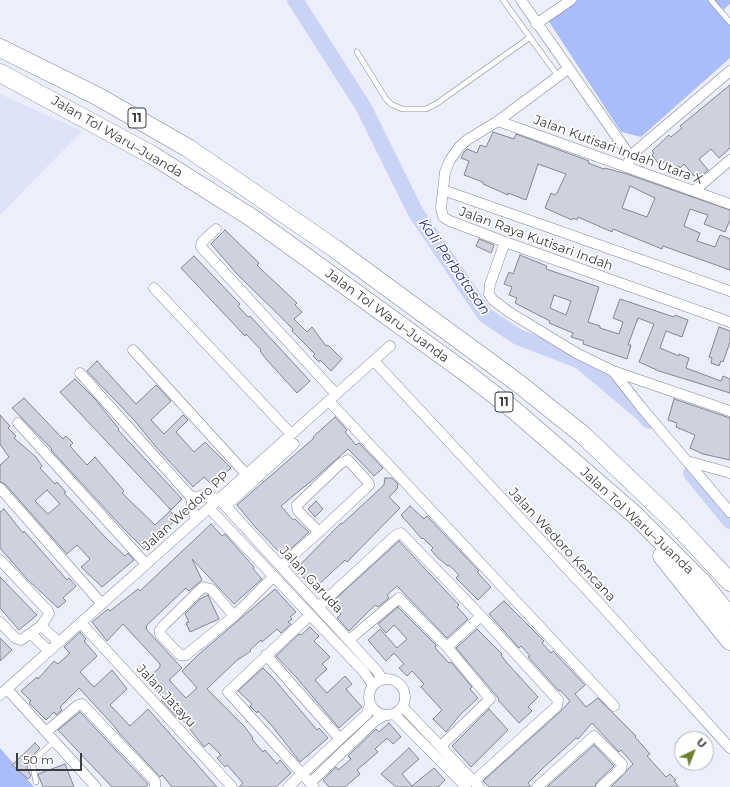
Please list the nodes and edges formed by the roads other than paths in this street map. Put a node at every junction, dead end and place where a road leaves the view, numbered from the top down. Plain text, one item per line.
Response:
1 (502, 0) edge
2 (521, 0) edge
3 (571, 0) edge
4 (711, 0) edge
5 (730, 22) edge
6 (536, 24) junction
7 (529, 38) junction
8 (0, 48) edge
9 (357, 52) dead end
10 (568, 69) junction
11 (730, 71) edge
12 (0, 73) edge
13 (558, 76) junction
14 (498, 121) junction
15 (630, 156) junction
16 (730, 160) edge
17 (628, 167) junction
18 (443, 190) junction
19 (694, 191) junction
20 (730, 204) edge
21 (216, 228) dead end
22 (505, 242) junction
23 (154, 288) dead end
24 (730, 290) edge
25 (730, 322) edge
26 (390, 346) dead end
27 (133, 350) dead end
28 (374, 361) junction
29 (613, 371) junction
30 (80, 372) dead end
31 (333, 397) junction
32 (730, 411) edge
33 (18, 423) dead end
34 (292, 439) junction
35 (687, 461) junction
36 (730, 473) edge
37 (246, 474) junction
38 (0, 488) edge
39 (191, 497) junction
40 (222, 503) junction
41 (209, 508) junction
42 (730, 512) edge
43 (635, 515) junction
44 (196, 519) junction
45 (239, 520) junction
46 (229, 529) junction
47 (318, 532) junction
48 (0, 560) edge
49 (146, 564) junction
50 (281, 566) junction
51 (274, 576) junction
52 (727, 578) edge
53 (296, 582) junction
54 (286, 590) junction
55 (102, 604) junction
56 (318, 607) junction
57 (234, 616) junction
58 (310, 616) junction
59 (480, 616) junction
60 (730, 617) edge
61 (0, 622) edge
62 (81, 623) junction
63 (334, 624) junction
64 (41, 626) junction
65 (326, 632) junction
66 (32, 634) junction
67 (349, 640) junction
68 (730, 641) edge
69 (59, 642) junction
70 (447, 647) junction
71 (49, 651) junction
72 (266, 655) junction
73 (382, 679) junction
74 (373, 685) junction
75 (4, 692) edge
76 (370, 704) junction
77 (614, 706) dead end
78 (403, 707) junction
79 (390, 715) junction
80 (354, 727) junction
81 (46, 732) junction
82 (361, 734) junction
83 (340, 739) junction
84 (55, 741) junction
85 (441, 746) junction
86 (730, 748) edge
87 (326, 753) junction
88 (333, 761) junction
89 (453, 766) junction
90 (303, 775) junction
91 (36, 782) dead end
92 (312, 785) edge
93 (466, 785) edge
94 (96, 787) edge
95 (155, 787) edge
96 (232, 787) edge
97 (288, 787) edge
98 (537, 787) edge
99 (601, 787) edge

1 - 7 lane
2 - 6 street
3 - 6 street
4 - 5 lane
6 - 10 street
7 - 9 lane
7 - 13 lane
8 - 52 highway, Jalan Tol Waru–Juanda / 11
10 - 13 street
10 - 15 street
11 - 15 street
12 - 43 highway, Jalan Tol Waru–Juanda / 11
13 - 14 street
14 - 17 street, Jalan Kutisari Indah Utara X
14 - 18 street
15 - 17 street
16 - 19 street
17 - 19 street, Jalan Kutisari Indah Utara X
18 - 22 street, Jalan Raya Kutisari Indah
18 - 24 street, Jalan Raya Kutisari Indah
19 - 20 street, Jalan Kutisari Indah Utara X
21 - 31 street
22 - 25 street, Jalan Raya Kutisari Indah
22 - 29 street
23 - 34 street
26 - 28 street, Jalan Wedoro PP
27 - 37 street
28 - 31 street, Jalan Wedoro PP
28 - 86 street, Jalan Wedoro Kencana
29 - 32 street
29 - 35 street
30 - 39 street
31 - 34 street, Jalan Wedoro PP
31 - 77 street
33 - 49 street
34 - 37 street, Jalan Wedoro PP
34 - 40 street
35 - 36 street
35 - 42 street
37 - 40 street, Jalan Wedoro PP
38 - 55 street
39 - 40 street
39 - 44 street
40 - 41 street, Jalan Wedoro PP
40 - 45 street, Jalan Garuda
41 - 44 street, Jalan Wedoro PP
41 - 46 street, Jalan Garuda
43 - 60 highway, Jalan Tol Waru–Juanda / 11
43 - 68 highway
44 - 49 street, Jalan Wedoro PP
45 - 46 street
45 - 50 street, Jalan Garuda
46 - 51 street, Jalan Garuda
47 - 47 street
47 - 50 street
48 - 64 street
49 - 55 street, Jalan Wedoro PP
50 - 53 street, Jalan Garuda
51 - 54 street, Jalan Garuda
51 - 57 street
53 - 54 street
53 - 56 street, Jalan Garuda
54 - 58 street, Jalan Garuda
55 - 62 street, Jalan Wedoro PP
56 - 59 street
56 - 63 street, Jalan Garuda
57 - 57 street
58 - 65 street, Jalan Garuda
58 - 72 street
59 - 70 street
59 - 93 street
61 - 66 street
62 - 69 street, Jalan Wedoro PP
62 - 96 street, Jalan Jatayu
63 - 65 street
63 - 67 street, Jalan Garuda
64 - 66 street
64 - 69 street
65 - 74 street, Jalan Garuda
66 - 71 street
67 - 70 street
67 - 73 street, Jalan Garuda
69 - 71 street, Jalan Wedoro PP
70 - 85 street
71 - 75 street, Jalan Wedoro PP
72 - 83 street
72 - 90 street
73 - 74 street
73 - 78 street
74 - 76 street
75 - 81 street
76 - 79 street
76 - 80 street
78 - 79 street
78 - 85 street
79 - 82 street
79 - 89 street
80 - 82 street
80 - 83 street
81 - 84 street
81 - 95 street
82 - 88 street
83 - 87 street
84 - 91 lane
84 - 94 street
85 - 89 street
87 - 88 street
87 - 90 street
88 - 92 street
89 - 93 street
90 - 92 street
90 - 97 street
98 - 99 street

